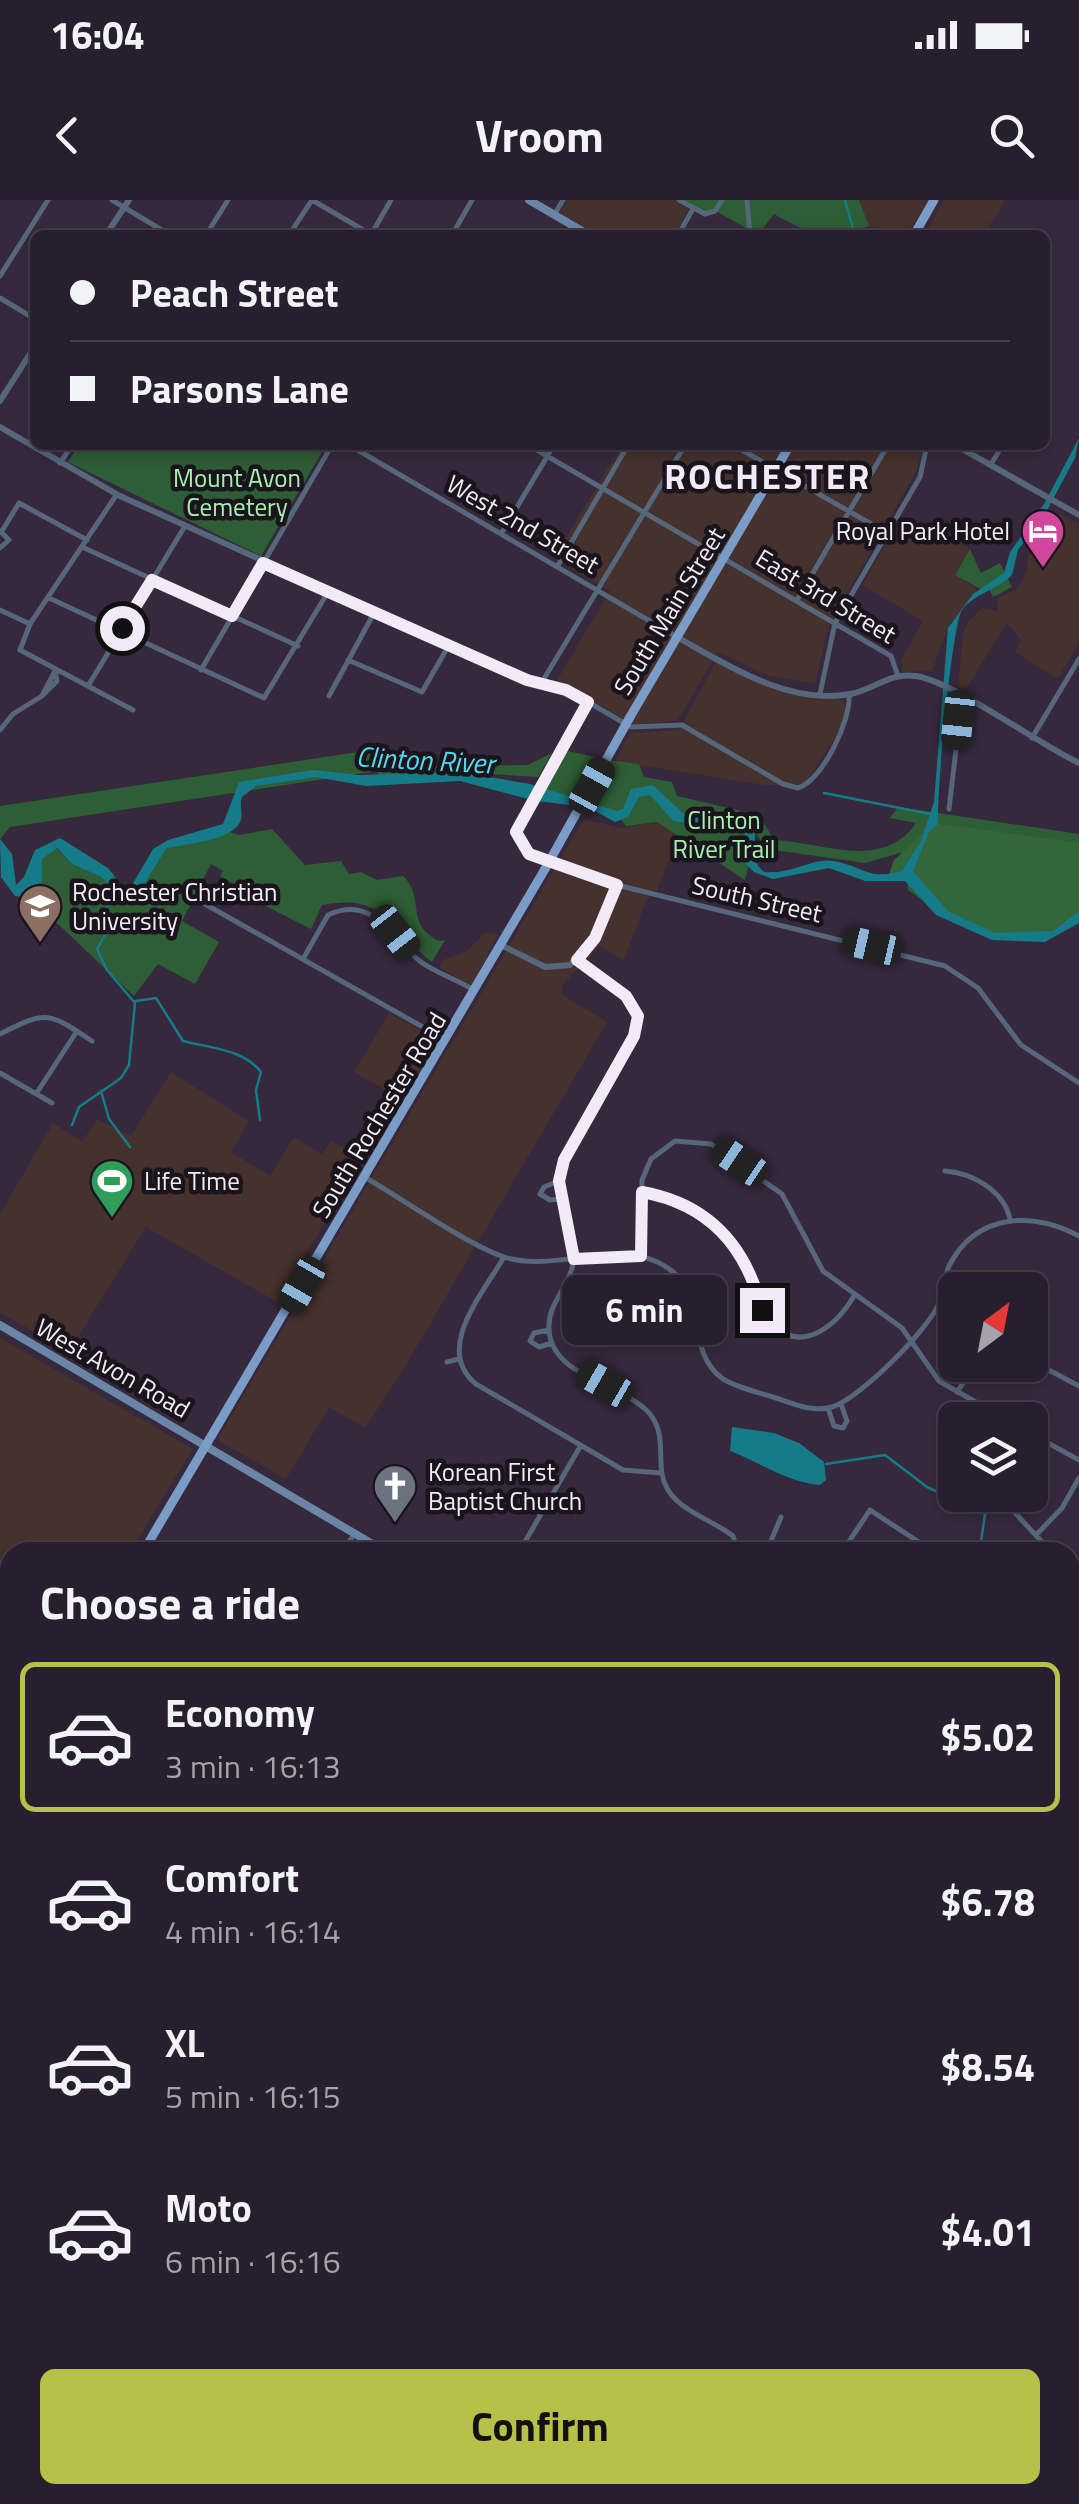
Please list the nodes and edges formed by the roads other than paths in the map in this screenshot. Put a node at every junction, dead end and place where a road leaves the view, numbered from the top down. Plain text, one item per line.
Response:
1 (48, 200) edge
2 (112, 200) edge
3 (228, 200) edge
4 (312, 200) edge
5 (391, 200) edge
6 (472, 200) edge
7 (528, 200) edge
8 (563, 200) edge
9 (678, 200) edge
10 (722, 200) edge
11 (747, 200) edge
12 (934, 200) edge
13 (126, 204) edge
14 (693, 209) junction
15 (554, 215) junction
16 (33, 230) edge
17 (109, 230) edge
18 (163, 230) edge
19 (209, 230) edge
20 (292, 230) edge
21 (363, 230) edge
22 (374, 230) edge
23 (455, 230) edge
24 (580, 230) edge
25 (681, 230) edge
26 (750, 230) edge
27 (917, 230) edge
28 (30, 236) edge
29 (0, 276) edge
30 (0, 298) edge
31 (30, 316) edge
32 (30, 354) edge
33 (0, 401) edge
34 (0, 427) edge
35 (30, 445) edge
36 (38, 450) edge
37 (69, 450) edge
38 (329, 450) edge
39 (358, 450) edge
40 (537, 450) edge
41 (551, 450) edge
42 (625, 450) edge
43 (683, 450) edge
44 (741, 450) edge
45 (787, 450) edge
46 (885, 450) edge
47 (926, 450) edge
48 (964, 450) edge
49 (999, 450) edge
50 (548, 456) junction
51 (60, 463) junction
52 (991, 464) junction
53 (775, 470) junction
54 (603, 488) junction
55 (117, 494) junction
56 (849, 512) junction
57 (646, 513) junction
58 (1079, 516) edge
59 (185, 526) junction
60 (1, 531) edge
61 (887, 533) junction
62 (501, 534) junction
63 (84, 543) junction
64 (0, 548) edge
65 (723, 558) junction
66 (263, 563) junction
67 (557, 566) junction
68 (152, 580) junction
69 (599, 591) junction
70 (328, 592) junction
71 (49, 598) junction
72 (797, 600) junction
73 (0, 610) edge
74 (374, 612) junction
75 (232, 616) junction
76 (835, 623) junction
77 (30, 624) junction
78 (120, 632) junction
79 (677, 637) junction
80 (448, 645) junction
81 (298, 646) junction
82 (1079, 659) edge
83 (348, 660) junction
84 (201, 670) junction
85 (55, 671) junction
86 (898, 676) junction
87 (542, 684) junction
88 (88, 686) junction
89 (820, 694) junction
90 (849, 695) junction
91 (329, 696) dead end
92 (962, 698) junction
93 (588, 702) junction
94 (133, 710) dead end
95 (0, 730) edge
96 (1032, 738) junction
97 (1079, 764) edge
98 (950, 809) dead end
99 (617, 885) junction
100 (196, 899) dead end
101 (526, 903) joint
102 (502, 946) junction
103 (304, 959) junction
104 (577, 960) junction
105 (476, 991) junction
106 (78, 1031) junction
107 (0, 1034) edge
108 (92, 1040) dead end
109 (446, 1040) junction
110 (0, 1073) edge
111 (1079, 1083) edge
112 (36, 1094) junction
113 (52, 1104) dead end
114 (946, 1171) dead end
115 (366, 1178) junction
116 (559, 1181) junction
117 (642, 1192) junction
118 (562, 1199) junction
119 (1010, 1220) junction
120 (1079, 1236) edge
121 (641, 1256) junction
122 (504, 1257) junction
123 (574, 1259) junction
124 (854, 1296) junction
125 (0, 1325) edge
126 (548, 1330) junction
127 (910, 1341) junction
128 (552, 1343) junction
129 (459, 1359) junction
130 (447, 1362) dead end
131 (1048, 1370) edge
132 (964, 1382) edge
133 (1079, 1386) edge
134 (957, 1392) junction
135 (975, 1402) edge
136 (841, 1404) junction
137 (828, 1408) junction
138 (1048, 1443) edge
139 (581, 1445) junction
140 (206, 1446) junction
141 (1079, 1460) edge
142 (661, 1473) junction
143 (1079, 1478) edge
144 (1015, 1512) edge
145 (781, 1517) dead end
146 (354, 1534) junction
147 (1036, 1536) junction
148 (149, 1542) edge
149 (349, 1542) edge
150 (368, 1542) edge
151 (525, 1542) edge
152 (736, 1542) edge
153 (769, 1542) edge
154 (849, 1542) edge
155 (919, 1542) edge
156 (1044, 1542) edge

1 - 16 street
2 - 13 street
3 - 19 street
4 - 20 street
4 - 21 street
5 - 22 street
6 - 23 street
7 - 15 main road
8 - 15 street
9 - 14 street
10 - 14 street
11 - 26 street
12 - 27 main road
13 - 17 street
13 - 18 street
14 - 25 street
15 - 24 main road
28 - 29 street
30 - 31 street
32 - 33 street
34 - 35 street
36 - 51 street
37 - 51 street
38 - 66 street
39 - 62 street, West 2nd Street
40 - 50 street, East 3rd Street
41 - 50 street
42 - 54 street
43 - 57 street
44 - 53 street
45 - 53 main road, South Main Street
46 - 56 street
47 - 61 street
48 - 52 street
49 - 52 street
50 - 54 street, East 3rd Street
50 - 62 street
51 - 55 street
52 - 58 street
53 - 56 street
53 - 65 main road, South Main Street
54 - 57 street, East 3rd Street
54 - 67 street
55 - 59 street
55 - 63 street
56 - 61 street
56 - 72 street
57 - 65 street, East 3rd Street
57 - 69 street
59 - 66 street
59 - 68 street
60 - 63 street
60 - 64 street
61 - 76 street
62 - 67 street, West 2nd Street
63 - 68 street
63 - 71 street
65 - 72 street, East 3rd Street
65 - 79 main road, South Main Street
66 - 70 street
66 - 75 street
67 - 69 street, West 2nd Street
68 - 75 street
68 - 78 street
69 - 79 street, West 2nd Street
69 - 87 street
70 - 74 street
70 - 81 street
71 - 77 street
71 - 78 street
72 - 76 street, East 3rd Street
73 - 77 street
74 - 80 street
74 - 83 street
75 - 81 street
75 - 84 street
76 - 86 street, East 3rd Street
76 - 89 street
77 - 85 street
78 - 84 street
78 - 88 street
79 - 89 street
79 - 101 main road, South Main Street, bridge
80 - 83 street
80 - 87 street
81 - 84 street
82 - 96 street
83 - 91 street
85 - 88 street
85 - 95 street
86 - 90 street
86 - 92 street
87 - 93 street
88 - 94 street
89 - 90 street
90 - 93 street
92 - 96 street
92 - 98 street
93 - 99 street
96 - 97 street
99 - 104 street
99 - 111 street, South Street
100 - 103 street
101 - 102 main road, South Rochester Road
102 - 104 street
102 - 105 main road, South Rochester Road
103 - 105 street
103 - 109 street
104 - 116 street
105 - 109 main road, South Rochester Road
106 - 107 street
106 - 108 street
106 - 112 street
109 - 115 main road, South Rochester Road
110 - 112 street
112 - 113 street
114 - 119 street
115 - 122 street
115 - 140 main road, South Rochester Road
116 - 118 street
116 - 118 street
117 - 121 street
117 - 124 street
117 - 124 street
118 - 123 street
119 - 120 street
119 - 127 street
121 - 123 street
121 - 137 street
122 - 123 street
122 - 129 street
123 - 126 street
124 - 127 street
125 - 140 main road, West Avon Road
126 - 128 street
126 - 128 street
127 - 134 street
127 - 136 street
128 - 142 street
129 - 130 street
129 - 139 street
131 - 133 street
132 - 134 street
134 - 135 street
136 - 137 street
136 - 137 street
138 - 141 street
139 - 142 street
139 - 151 street
140 - 146 main road, West Avon Road
140 - 148 main road, South Rochester Road
142 - 152 street
143 - 147 street
144 - 147 street
145 - 153 street
146 - 149 street
146 - 150 main road, West Avon Road
147 - 156 street
154 - 155 street

